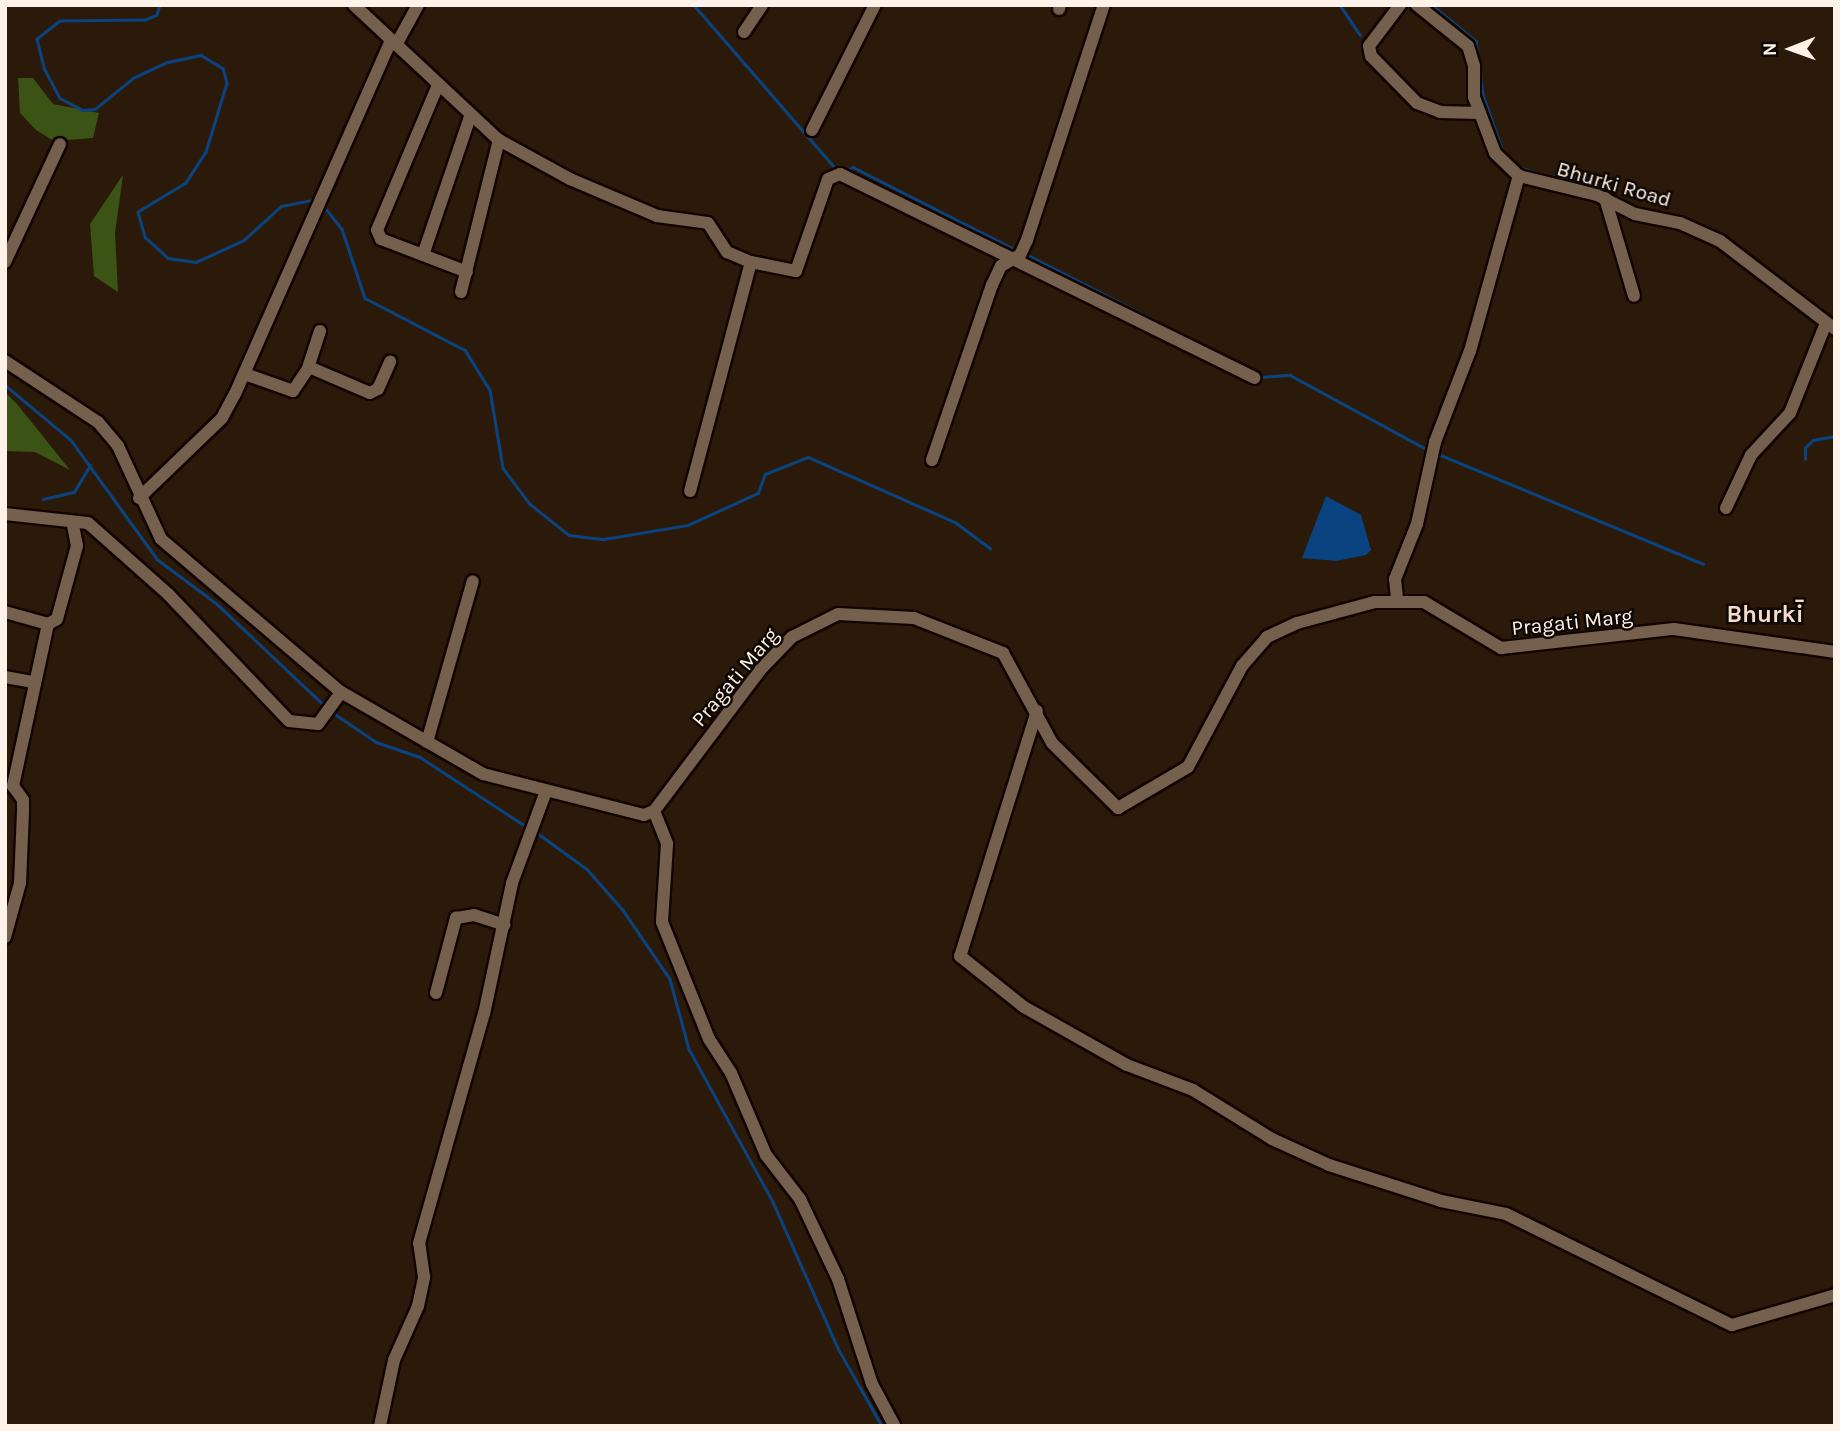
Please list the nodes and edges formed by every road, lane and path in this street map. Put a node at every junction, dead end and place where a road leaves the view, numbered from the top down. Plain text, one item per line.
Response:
1 (354, 5) edge
2 (418, 5) edge
3 (762, 5) edge
4 (875, 5) edge
5 (1104, 5) edge
6 (1400, 5) edge
7 (1417, 5) edge
8 (744, 32) dead end
9 (393, 43) junction
10 (438, 85) junction
11 (1480, 113) junction
12 (471, 117) junction
13 (812, 130) dead end
14 (499, 140) junction
15 (60, 144) dead end
16 (1519, 176) junction
17 (1605, 198) junction
18 (423, 255) junction
19 (1015, 256) junction
20 (5, 262) edge
21 (751, 262) junction
22 (467, 272) junction
23 (461, 292) dead end
24 (1634, 296) dead end
25 (1830, 326) edge
26 (320, 331) dead end
27 (5, 361) edge
28 (390, 362) dead end
29 (308, 368) junction
30 (244, 374) junction
31 (1255, 379) dead end
32 (932, 460) dead end
33 (690, 491) dead end
34 (139, 498) junction
35 (1726, 509) dead end
36 (5, 514) edge
37 (72, 521) junction
38 (472, 581) dead end
39 (1397, 598) junction
40 (5, 612) edge
41 (48, 624) junction
42 (1835, 652) edge
43 (5, 677) edge
44 (34, 682) junction
45 (341, 692) junction
46 (1037, 711) junction
47 (427, 742) junction
48 (547, 791) junction
49 (654, 811) junction
50 (503, 925) junction
51 (5, 937) edge
52 (436, 993) dead end
53 (1835, 1295) edge
54 (894, 1425) edge
55 (380, 1426) edge

1 - 9 street
2 - 9 street
3 - 8 street
4 - 13 street
5 - 19 street
6 - 11 street
7 - 11 street, Bhurki Road
9 - 10 street
9 - 30 street
10 - 12 street
10 - 18 street
11 - 16 street, Bhurki Road
12 - 14 street
12 - 18 street
14 - 21 street
14 - 22 street
15 - 20 street
16 - 17 street, Bhurki Road
16 - 39 street
17 - 24 street
17 - 25 street, Bhurki Road
18 - 22 street
19 - 21 street
19 - 31 street
19 - 32 street
21 - 33 street
22 - 23 street
25 - 35 street
26 - 29 street
27 - 34 street
28 - 29 street
29 - 30 street
30 - 34 street
34 - 45 street
36 - 37 street
37 - 41 street
37 - 45 street
38 - 47 street
39 - 42 street, Pragati Marg
39 - 46 street, Pragati Marg
40 - 41 street
41 - 44 street
43 - 44 street
44 - 51 street
45 - 47 street
46 - 49 street, Pragati Marg
46 - 53 street
47 - 48 street
48 - 49 street
48 - 50 street
49 - 54 street
50 - 52 street
50 - 55 street

